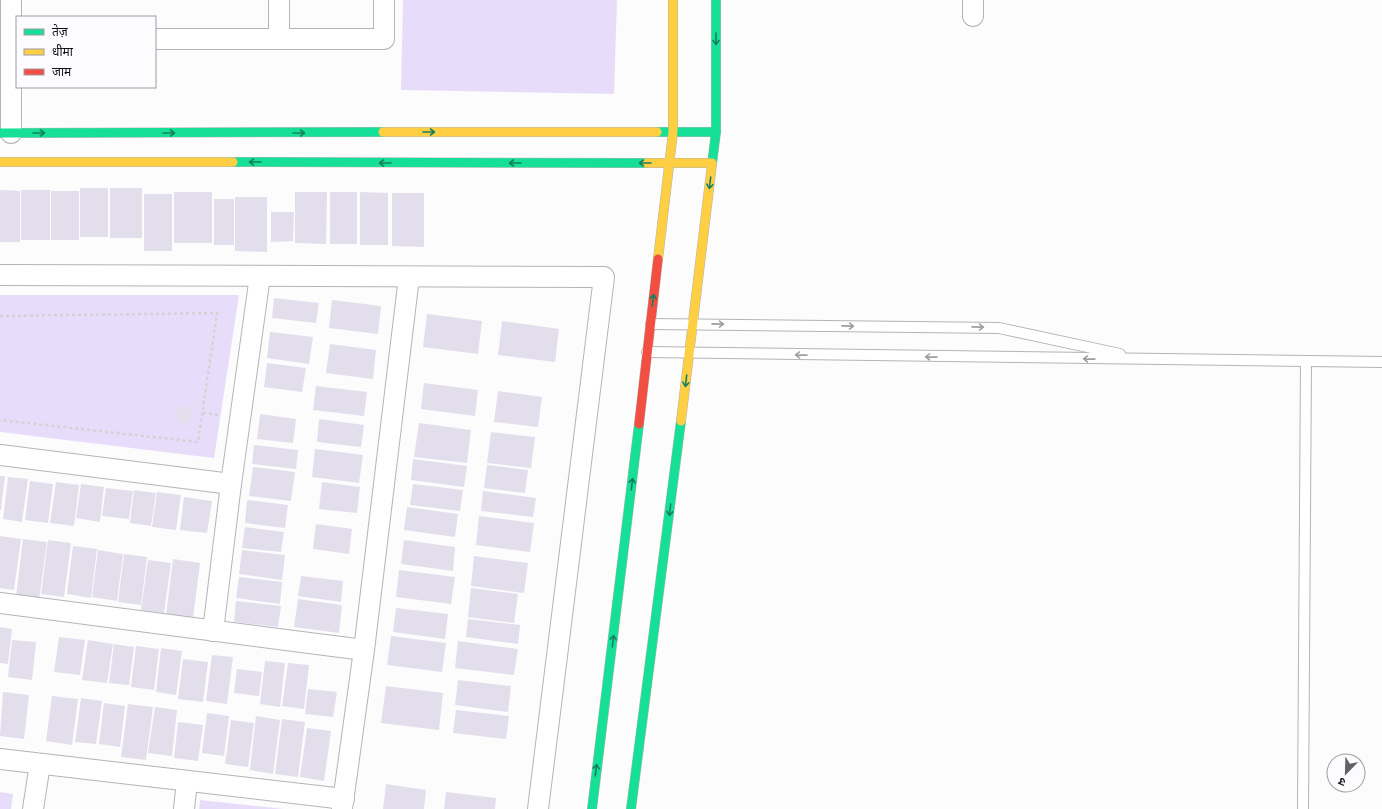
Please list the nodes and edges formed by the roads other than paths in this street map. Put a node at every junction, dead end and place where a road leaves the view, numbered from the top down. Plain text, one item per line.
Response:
1 (11, 0) edge
2 (279, 0) edge
3 (384, 0) edge
4 (673, 0) edge
5 (716, 0) edge
6 (14, 39) edge
7 (156, 39) edge
8 (280, 39) junction
9 (673, 132) junction
10 (716, 132) junction
11 (6, 133) edge
12 (0, 162) edge
13 (670, 163) junction
14 (712, 163) junction
15 (0, 275) edge
16 (260, 276) junction
17 (409, 277) junction
18 (651, 324) junction
19 (692, 324) junction
20 (647, 352) junction
21 (689, 354) junction
22 (1142, 359) junction
23 (1306, 361) junction
24 (1382, 362) edge
25 (0, 455) edge
26 (231, 484) junction
27 (0, 603) edge
28 (213, 631) junction
29 (364, 650) junction
30 (0, 759) edge
31 (40, 764) junction
32 (187, 781) junction
33 (343, 804) edge
34 (33, 809) edge
35 (184, 809) edge
36 (538, 809) edge
37 (592, 809) edge
38 (631, 809) edge
39 (1303, 809) edge

1 - 6 street
2 - 8 street
3 - 8 street
4 - 9 street
5 -> 10 street
6 - 11 street
7 - 8 street
9 - 10 street
11 -> 9 street
9 - 13 street
10 - 14 street
13 -> 12 street
13 - 14 street
18 -> 13 street
14 -> 19 street
15 - 16 street
16 - 17 street
16 - 26 street
17 - 29 street
17 - 36 street
18 - 19 lane
18 - 20 street
19 - 21 street
19 -> 22 lane
20 - 21 lane
37 -> 20 street
22 -> 21 lane
21 -> 38 street
22 - 23 lane
23 - 24 lane
23 - 39 lane
25 - 26 street
26 - 28 street
27 - 28 street
28 - 29 street
29 - 33 street
30 - 31 street
31 - 32 street
31 - 34 street
32 - 33 street
32 - 35 street

